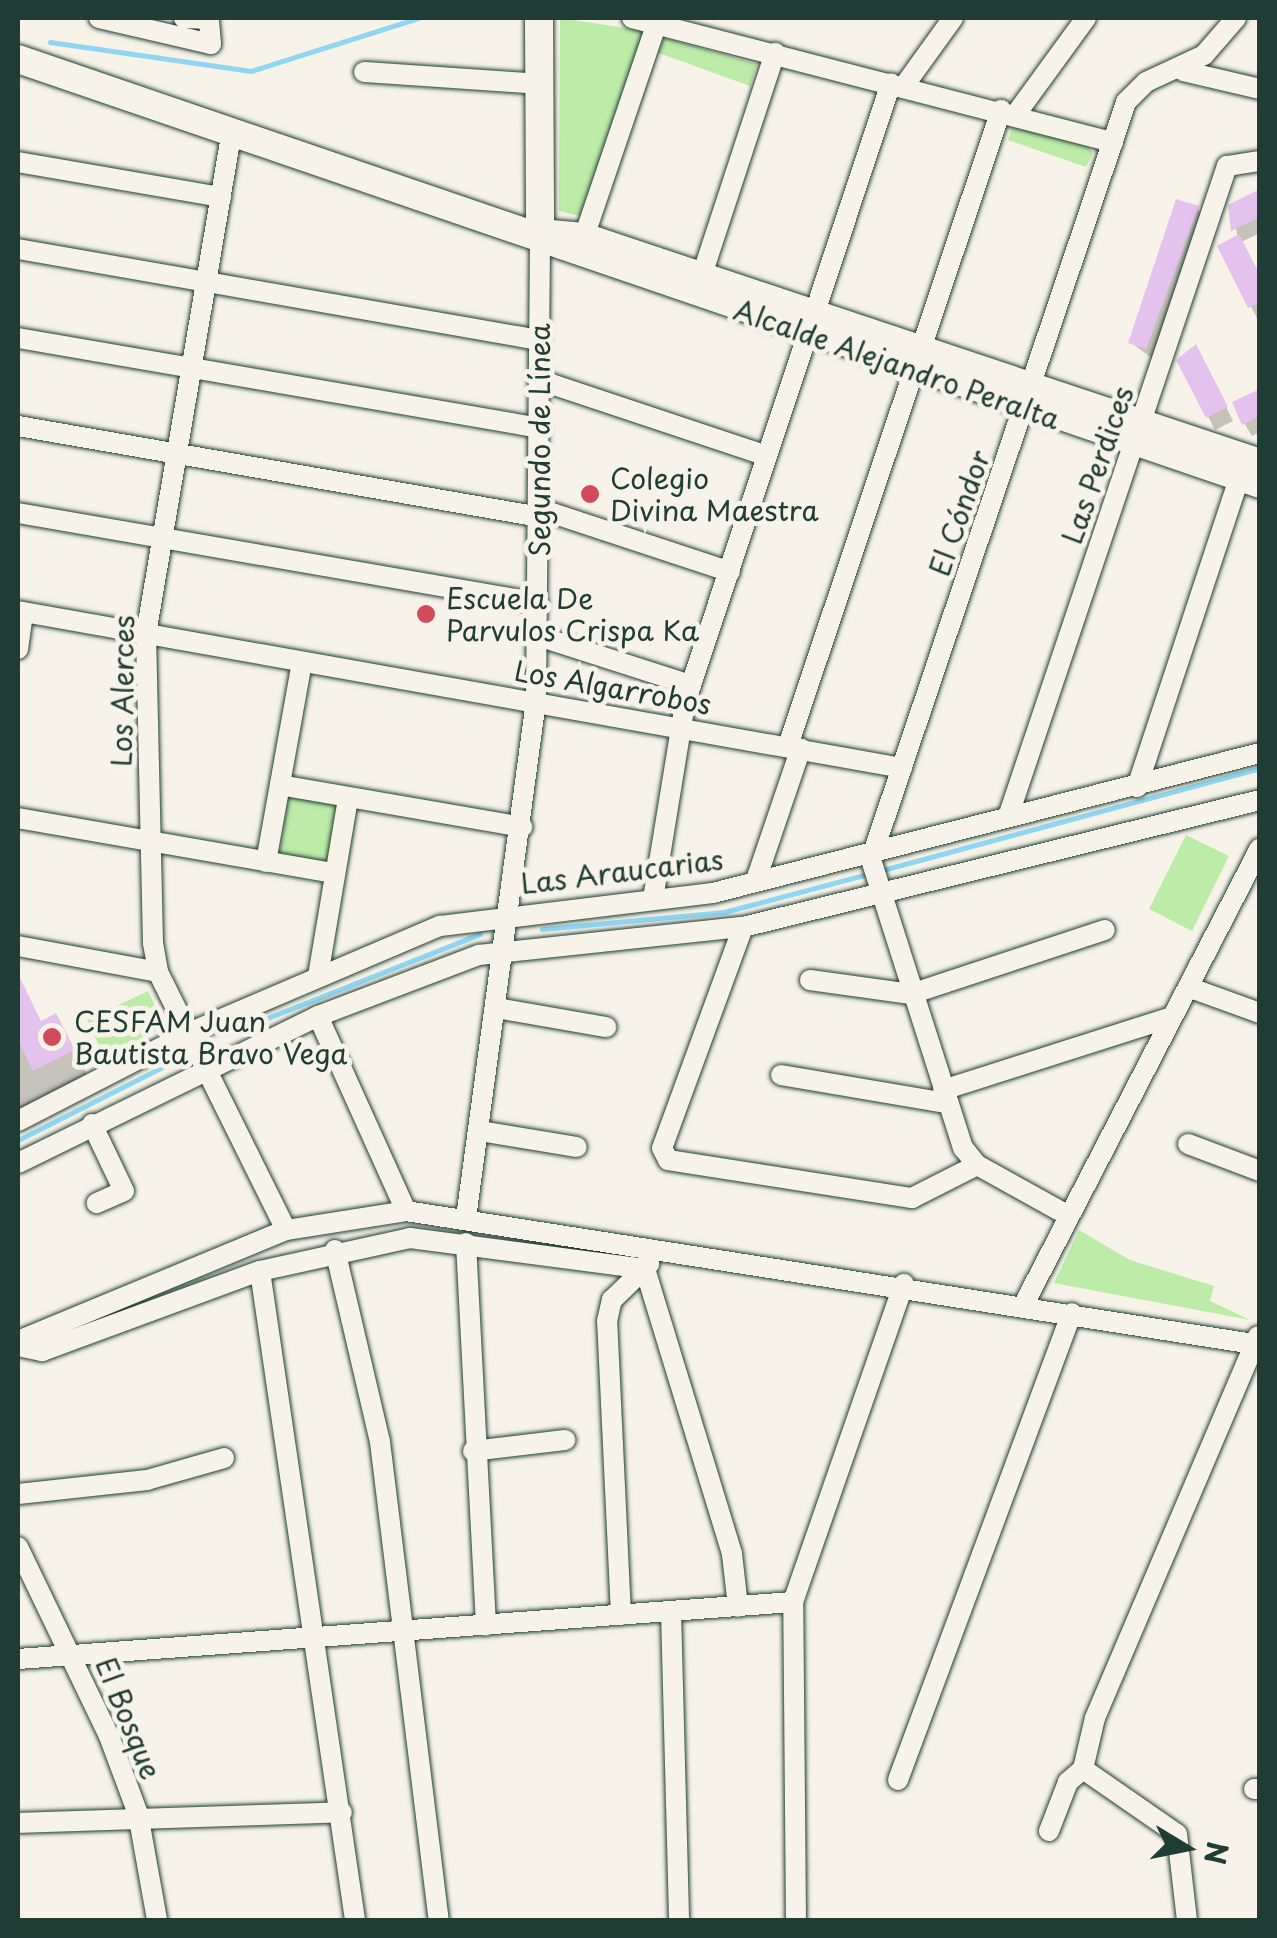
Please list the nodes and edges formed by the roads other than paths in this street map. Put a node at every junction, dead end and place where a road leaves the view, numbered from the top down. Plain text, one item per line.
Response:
1 (98, 18) edge
2 (184, 18) edge
3 (539, 18) edge
4 (632, 18) edge
5 (952, 18) edge
6 (1086, 18) edge
7 (1236, 18) edge
8 (657, 23) junction
9 (152, 26) edge
10 (775, 53) junction
11 (18, 59) edge
12 (1182, 71) junction
13 (364, 72) dead end
14 (539, 84) junction
15 (898, 84) junction
16 (1260, 89) edge
17 (1009, 112) junction
18 (232, 130) junction
19 (1112, 142) junction
20 (18, 162) edge
21 (1260, 162) edge
22 (221, 197) junction
23 (540, 233) junction
24 (584, 237) junction
25 (18, 249) edge
26 (702, 275) junction
27 (207, 282) junction
28 (812, 324) junction
29 (18, 338) edge
30 (539, 340) junction
31 (914, 358) junction
32 (192, 367) junction
33 (539, 380) junction
34 (1028, 396) junction
35 (18, 426) edge
36 (540, 428) junction
37 (1136, 432) junction
38 (176, 454) junction
39 (768, 456) junction
40 (1253, 475) edge
41 (18, 513) edge
42 (540, 513) junction
43 (163, 538) junction
44 (730, 572) junction
45 (538, 604) junction
46 (20, 611) edge
47 (146, 634) junction
48 (538, 636) junction
49 (18, 648) edge
50 (302, 662) junction
51 (690, 685) junction
52 (536, 701) junction
53 (679, 727) junction
54 (794, 747) junction
55 (1260, 753) edge
56 (902, 768) junction
57 (280, 785) junction
58 (1137, 786) junction
59 (348, 798) junction
60 (1260, 800) edge
61 (1009, 814) junction
62 (18, 818) edge
63 (522, 827) junction
64 (150, 842) junction
65 (1260, 848) edge
66 (874, 854) junction
67 (266, 862) junction
68 (333, 873) junction
69 (756, 880) junction
70 (879, 889) junction
71 (654, 899) junction
72 (511, 912) junction
73 (743, 927) junction
74 (1105, 930) dead end
75 (18, 946) edge
76 (506, 948) junction
77 (158, 972) junction
78 (318, 976) junction
79 (810, 980) dead end
80 (1188, 987) junction
81 (911, 994) junction
82 (498, 1008) junction
83 (1260, 1013) edge
84 (318, 1016) junction
85 (1172, 1017) junction
86 (606, 1026) dead end
87 (191, 1032) junction
88 (207, 1066) junction
89 (781, 1075) dead end
90 (944, 1097) junction
91 (18, 1121) edge
92 (92, 1124) junction
93 (480, 1132) junction
94 (1188, 1144) dead end
95 (577, 1147) dead end
96 (18, 1163) edge
97 (977, 1165) junction
98 (1260, 1171) edge
99 (97, 1202) dead end
100 (406, 1211) junction
101 (1069, 1216) junction
102 (466, 1218) junction
103 (286, 1230) junction
104 (466, 1243) junction
105 (665, 1246) junction
106 (335, 1250) junction
107 (644, 1269) junction
108 (260, 1271) junction
109 (904, 1284) junction
110 (1024, 1304) junction
111 (1072, 1313) junction
112 (1257, 1341) edge
113 (18, 1344) edge
114 (565, 1440) dead end
115 (474, 1450) junction
116 (224, 1458) dead end
117 (18, 1494) edge
118 (18, 1547) edge
119 (794, 1602) junction
120 (738, 1607) junction
121 (671, 1611) junction
122 (621, 1614) junction
123 (486, 1625) junction
124 (406, 1629) junction
125 (320, 1637) junction
126 (74, 1655) junction
127 (18, 1659) edge
128 (1083, 1770) junction
129 (898, 1780) dead end
130 (342, 1812) junction
131 (138, 1814) junction
132 (18, 1823) edge
133 (1049, 1831) dead end
134 (157, 1920) edge
135 (355, 1920) edge
136 (439, 1920) edge
137 (680, 1920) edge
138 (796, 1920) edge
139 (1187, 1920) edge

1 - 9 street
2 - 9 street
3 - 14 main road, Segundo de Línea
4 - 8 street
5 - 15 street
6 - 17 street
7 - 12 street, El Cóndor
8 - 10 street
8 - 24 street
10 - 15 street
10 - 26 street
11 - 18 main road, Alcalde Alejandro Peralta
12 - 16 street
12 - 19 street, El Cóndor
13 - 14 street
14 - 23 main road, Segundo de Línea
15 - 17 street
15 - 28 street
17 - 19 street
17 - 31 street
18 - 22 street, Los Alerces
18 - 23 main road, Alcalde Alejandro Peralta
19 - 34 street, El Cóndor
20 - 22 street
21 - 37 street, Las Perdices
22 - 27 street, Los Alerces
23 - 24 main road, Alcalde Alejandro Peralta
23 - 28 main road, Alcalde Alejandro Peralta
23 - 30 street, Segundo de Línea
24 - 26 main road, Alcalde Alejandro Peralta
25 - 27 street
26 - 28 main road, Alcalde Alejandro Peralta
27 - 30 street
27 - 32 street, Los Alerces
28 - 31 main road, Alcalde Alejandro Peralta
28 - 39 street
29 - 32 street
30 - 33 street, Segundo de Línea
31 - 34 main road, Alcalde Alejandro Peralta
31 - 54 street
32 - 36 street
32 - 38 street, Los Alerces
33 - 36 street, Segundo de Línea
33 - 39 street
34 - 37 main road, Alcalde Alejandro Peralta
34 - 56 street, El Cóndor
35 - 38 street
36 - 42 street, Segundo de Línea
37 - 40 main road, Alcalde Alejandro Peralta
37 - 61 street, Las Perdices
38 - 42 street
38 - 43 street, Los Alerces
39 - 44 street
40 - 58 street
41 - 43 street
42 - 44 street
42 - 45 street, Segundo de Línea
43 - 45 street
43 - 47 street, Los Alerces
44 - 51 street
45 - 48 street, Segundo de Línea
46 - 47 street, Los Algarrobos
46 - 49 street
47 - 50 street, Los Algarrobos
47 - 64 street, Los Alerces
48 - 51 street
48 - 52 street, Segundo de Línea
50 - 52 street, Los Algarrobos
50 - 57 street
51 - 53 street
52 - 53 street, Los Algarrobos
52 - 63 street, Segundo de Línea
53 - 54 street, Los Algarrobos
53 - 71 street
54 - 56 street, Los Algarrobos
54 - 69 street
55 - 58 street, Las Araucarias
56 - 66 street, El Cóndor
57 - 59 street
57 - 67 street
58 - 61 street, Las Araucarias
59 - 63 street
59 - 68 street
60 - 70 street
61 - 66 street, Las Araucarias
62 - 64 street
63 - 72 street, Segundo de Línea
64 - 67 street
64 - 77 street, Los Alerces
65 - 80 street
66 - 69 street, Las Araucarias
66 - 70 street
67 - 68 street
68 - 78 street
69 - 71 street, Las Araucarias
70 - 73 street
70 - 81 street
71 - 72 street, Las Araucarias
72 - 76 street, Segundo de Línea
72 - 78 street, Las Araucarias
73 - 76 street
73 - 97 street
74 - 81 street
75 - 77 street
76 - 82 street, Segundo de Línea
76 - 84 street
77 - 87 street, Los Alerces
78 - 87 street, Las Araucarias
79 - 81 street
80 - 83 street
80 - 85 street
81 - 90 street
82 - 86 street
82 - 93 street, Segundo de Línea
84 - 88 street
84 - 100 street
85 - 90 street
85 - 101 street
87 - 88 street, Los Alerces
87 - 91 street, Las Araucarias
88 - 92 street
88 - 103 street, Los Alerces
89 - 90 street
90 - 97 street
92 - 96 street
92 - 99 street
93 - 95 street
93 - 102 street, Segundo de Línea
94 - 98 street
97 - 101 street
100 - 102 street
100 - 103 street
101 - 110 street
102 - 105 street
103 - 113 street
104 - 106 street
104 - 107 street
104 - 115 street
105 - 107 street
105 - 109 street
106 - 108 street
106 - 124 street
107 - 120 street
107 - 122 street
108 - 113 street
108 - 125 street
109 - 110 street
109 - 119 street
110 - 111 street
111 - 112 street
111 - 129 street
112 - 128 street
114 - 115 street
115 - 123 street
116 - 117 street
118 - 126 street, El Bosque
119 - 120 street
119 - 138 street
120 - 121 street
121 - 122 street
121 - 137 street
122 - 123 street
123 - 124 street
124 - 125 street
124 - 136 street
125 - 126 street
125 - 130 street
126 - 127 street
126 - 131 street, El Bosque
128 - 133 street
128 - 139 street
130 - 131 street
130 - 135 street
131 - 132 street
131 - 134 street, El Bosque

